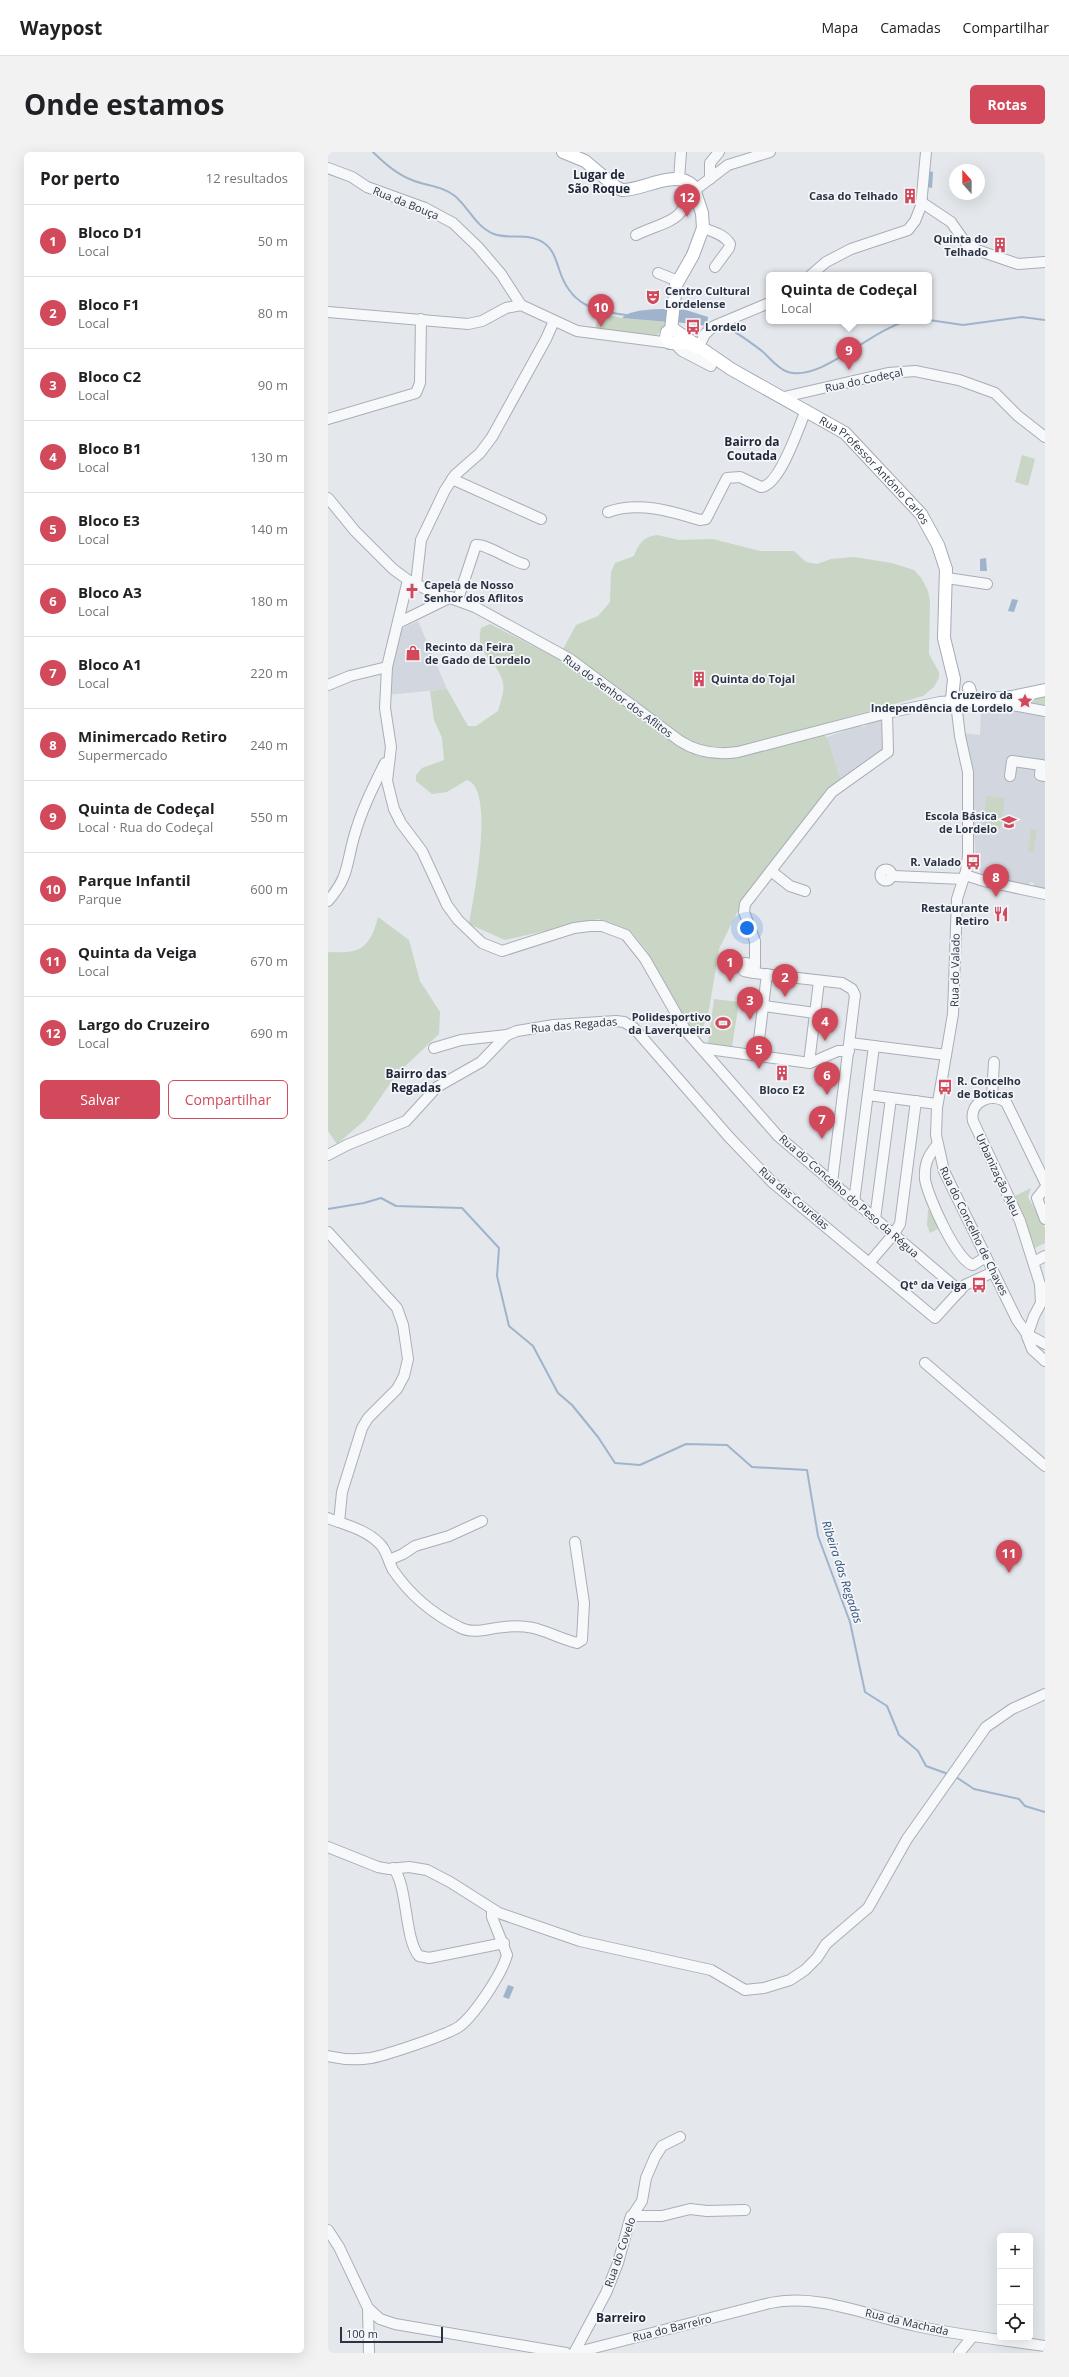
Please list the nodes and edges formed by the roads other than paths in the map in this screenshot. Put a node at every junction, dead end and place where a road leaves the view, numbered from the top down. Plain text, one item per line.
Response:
1 (681, 152) edge
2 (719, 152) edge
3 (770, 152) edge
4 (926, 152) edge
5 (570, 153) edge
6 (328, 168) edge
7 (710, 179) junction
8 (679, 180) junction
9 (694, 188) junction
10 (921, 202) junction
11 (703, 228) junction
12 (636, 235) dead end
13 (1045, 262) edge
14 (715, 266) dead end
15 (814, 272) edge
16 (658, 273) dead end
17 (678, 281) junction
18 (766, 304) edge
19 (521, 305) junction
20 (328, 312) edge
21 (421, 319) junction
22 (554, 321) junction
23 (674, 334) junction
24 (698, 348) junction
25 (711, 366) dead end
26 (784, 397) junction
27 (806, 410) junction
28 (328, 419) edge
29 (1045, 437) edge
30 (452, 479) junction
31 (328, 499) edge
32 (608, 512) dead end
33 (540, 519) dead end
34 (524, 564) dead end
35 (947, 578) junction
36 (412, 582) junction
37 (987, 584) dead end
38 (454, 598) junction
39 (400, 622) junction
40 (948, 659) junction
41 (387, 667) junction
42 (328, 685) edge
43 (968, 687) junction
44 (1045, 690) edge
45 (958, 697) junction
46 (998, 698) junction
47 (1045, 711) edge
48 (887, 713) junction
49 (390, 754) junction
50 (1043, 766) edge
51 (1010, 776) dead end
52 (1045, 776) edge
53 (771, 870) junction
54 (894, 876) dead end
55 (964, 877) junction
56 (805, 891) dead end
57 (1045, 894) edge
58 (328, 901) edge
59 (767, 974) junction
60 (819, 980) junction
61 (764, 1006) junction
62 (815, 1013) junction
63 (507, 1035) junction
64 (642, 1035) joint
65 (874, 1046) junction
66 (850, 1047) junction
67 (434, 1048) dead end
68 (701, 1048) junction
69 (756, 1056) junction
70 (946, 1056) junction
71 (994, 1062) dead end
72 (809, 1063) junction
73 (868, 1095) junction
74 (891, 1098) junction
75 (992, 1098) junction
76 (916, 1101) junction
77 (937, 1104) junction
78 (937, 1145) junction
79 (328, 1155) edge
80 (1045, 1182) edge
81 (832, 1183) junction
82 (1045, 1188) edge
83 (854, 1202) junction
84 (875, 1219) junction
85 (1045, 1219) edge
86 (328, 1232) edge
87 (894, 1235) junction
88 (1045, 1256) edge
89 (986, 1257) junction
90 (1034, 1262) junction
91 (869, 1263) junction
92 (993, 1272) junction
93 (960, 1291) junction
94 (1034, 1316) junction
95 (1017, 1320) junction
96 (1027, 1334) junction
97 (1042, 1342) edge
98 (1036, 1354) junction
99 (1045, 1361) edge
100 (925, 1363) dead end
101 (1045, 1466) edge
102 (328, 1518) edge
103 (482, 1521) dead end
104 (339, 1522) junction
105 (575, 1542) dead end
106 (389, 1560) junction
107 (1045, 1694) edge
108 (328, 1847) edge
109 (393, 1868) junction
110 (492, 1910) junction
111 (504, 1944) junction
112 (328, 2056) edge
113 (680, 2137) dead end
114 (745, 2210) dead end
115 (631, 2216) junction
116 (328, 2224) edge
117 (330, 2232) edge
118 (770, 2304) joint
119 (368, 2308) junction
120 (973, 2336) junction
121 (1045, 2346) edge
122 (369, 2353) edge
123 (566, 2353) edge
124 (574, 2353) edge
125 (959, 2353) edge

1 - 8 street
2 - 7 street
3 - 7 street
4 - 10 street
5 - 8 main road
6 - 19 street, Rua da Bouça
7 - 9 street
8 - 9 main road
9 - 11 main road
9 - 12 street
10 - 13 street
10 - 15 street
11 - 14 street
11 - 17 main road
16 - 17 street
17 - 23 main road
18 - 24 street
19 - 21 street
19 - 22 street
20 - 21 street
21 - 28 street
22 - 23 street
22 - 30 street
23 - 24 main road, Rua Professor António Carlos
23 - 25 street
24 - 26 main road, Rua Professor António Carlos
26 - 27 main road, Rua Professor António Carlos
26 - 29 street, Rua do Codeçal
27 - 32 street
27 - 35 main road, Rua Professor António Carlos
30 - 33 street
30 - 36 street, Rua do Concelho do Peso da Régua
31 - 36 street, Rua do Senhor dos Aflitos
34 - 38 street
35 - 37 street
35 - 40 main road, Rua Professor António Carlos
36 - 38 street, Rua do Senhor dos Aflitos
36 - 39 street, Rua do Concelho do Peso da Régua
38 - 39 street
38 - 48 street, Rua do Senhor dos Aflitos
39 - 41 street, Rua do Concelho do Peso da Régua
40 - 43 main road
40 - 45 main road, Rua Professor António Carlos
41 - 42 street
41 - 49 street, Rua do Concelho do Peso da Régua
43 - 45 main road
43 - 46 main road
44 - 46 main road
45 - 46 main road
45 - 48 street, Rua do Senhor dos Aflitos
45 - 55 street, Rua do Valado
46 - 47 street
48 - 53 street
49 - 58 street
49 - 68 street, Rua do Concelho do Peso da Régua
50 - 51 street
50 - 52 street
53 - 56 street
53 - 59 street
54 - 55 street
55 - 57 street
55 - 70 street, Rua do Valado
59 - 60 street
59 - 61 street
60 - 62 street
60 - 66 street
61 - 62 street
61 - 69 street
62 - 72 street
63 - 64 street, Rua das Regadas
63 - 67 street
63 - 79 street, Rua das Regadas
64 - 91 street, Rua das Courelas
65 - 66 street
65 - 70 street
65 - 73 street
66 - 72 street
66 - 81 street
68 - 69 street
68 - 81 street, Rua do Concelho do Peso da Régua
69 - 72 street
70 - 77 street, Rua do Concelho de Chaves
71 - 75 street
73 - 74 street
73 - 83 street
74 - 76 street
74 - 84 street
75 - 80 street
75 - 90 street, Urbanização Aleu
76 - 77 street
76 - 87 street
77 - 78 street, Rua do Concelho de Chaves
78 - 89 street, Rua do Concelho de Chaves
78 - 89 street
81 - 83 street, Rua do Concelho do Peso da Régua
82 - 85 street
83 - 84 street, Rua do Concelho do Peso da Régua
84 - 87 street, Rua do Concelho do Peso da Régua
86 - 104 street
87 - 91 street
87 - 93 street, Rua do Concelho do Peso da Régua
88 - 90 street
89 - 92 street, Rua do Concelho de Chaves
90 - 94 street, Urbanização Aleu
91 - 93 street, Rua das Courelas
92 - 93 street
92 - 95 street, Rua do Concelho de Chaves
94 - 95 street
94 - 96 street, Urbanização Aleu
95 - 96 street, Rua do Concelho de Chaves
96 - 97 street, Rua do Concelho de Chaves
96 - 98 street
97 - 98 street
98 - 99 street
100 - 101 street
102 - 104 street
103 - 106 street
104 - 106 street
105 - 106 street
107 - 110 street
108 - 109 street
109 - 110 street
109 - 111 street
110 - 111 street
111 - 112 street
113 - 115 street, Rua do Covelo
114 - 115 street
115 - 124 street, Rua do Covelo
116 - 117 street
117 - 119 street
118 - 120 street, Rua da Machada
118 - 124 street, Rua do Barreiro
119 - 122 street
119 - 123 street
120 - 121 street, Rua da Machada
120 - 125 street

